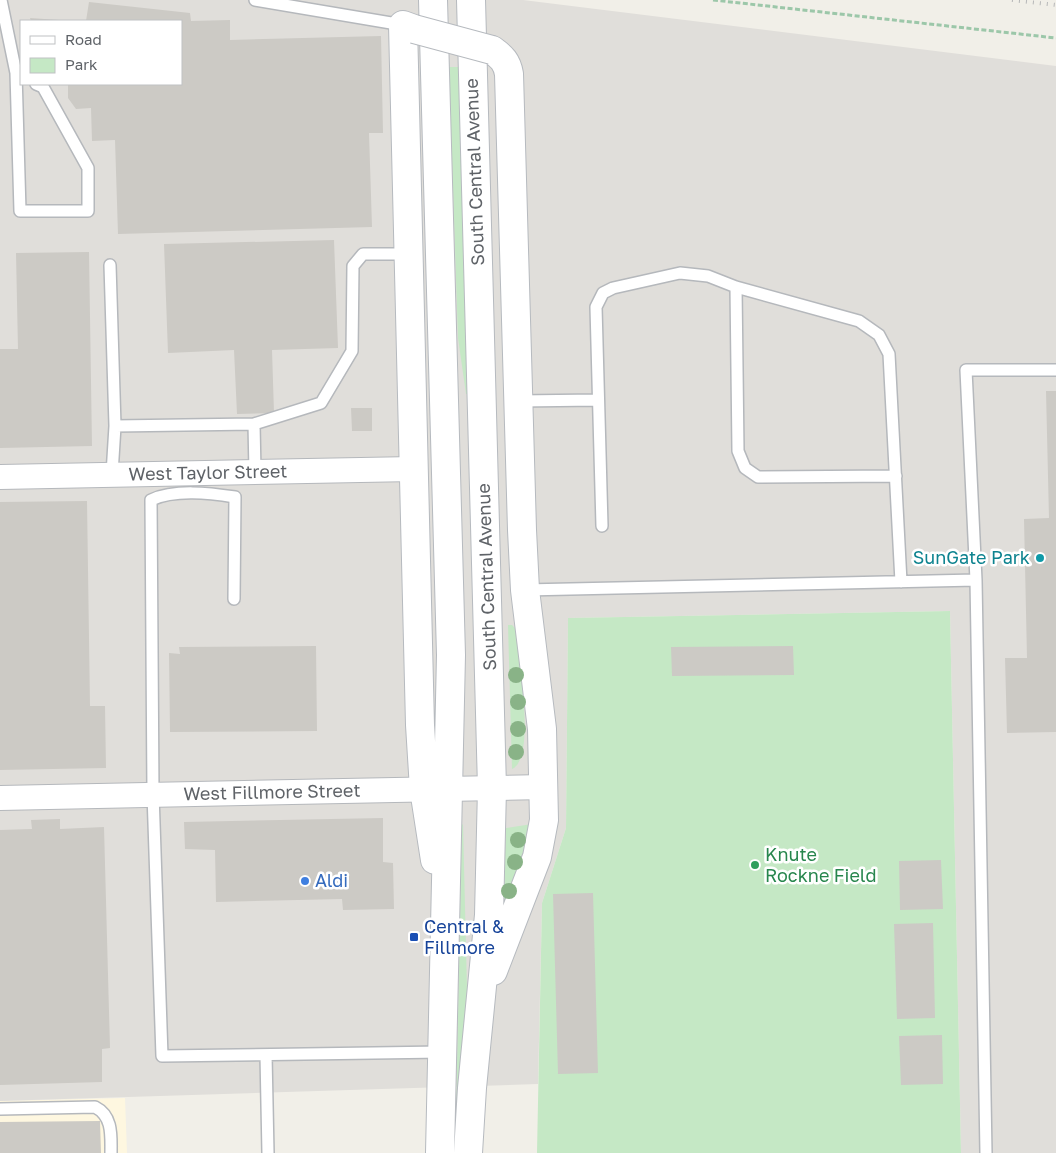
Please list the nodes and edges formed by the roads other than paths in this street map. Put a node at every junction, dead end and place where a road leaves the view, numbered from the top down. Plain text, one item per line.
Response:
1 (1, 0) edge
2 (255, 0) edge
3 (433, 0) edge
4 (471, 0) edge
5 (409, 27) junction
6 (19, 74) edge
7 (38, 85) edge
8 (409, 254) junction
9 (110, 265) dead end
10 (736, 287) junction
11 (1056, 370) edge
12 (597, 400) junction
13 (518, 402) junction
14 (254, 424) junction
15 (115, 426) junction
16 (414, 469) junction
17 (256, 472) junction
18 (112, 474) junction
19 (896, 476) junction
20 (0, 477) edge
21 (602, 526) dead end
22 (976, 580) junction
23 (900, 582) junction
24 (234, 599) dead end
25 (526, 602) junction
26 (488, 616) junction
27 (544, 787) junction
28 (492, 788) junction
29 (437, 789) junction
30 (153, 794) junction
31 (0, 798) edge
32 (482, 999) junction
33 (444, 1052) junction
34 (266, 1055) junction
35 (0, 1109) edge
36 (111, 1153) edge
37 (268, 1153) edge
38 (440, 1153) edge
39 (468, 1153) edge
40 (986, 1153) edge

1 - 6 lane
2 - 5 lane
3 - 29 main road, South Central Avenue
4 - 26 main road, South Central Avenue
5 - 8 main road
5 - 13 main road, bridge
6 - 7 lane
8 - 14 lane
8 - 16 main road
9 - 15 lane
10 - 12 lane
10 - 19 lane
10 - 19 lane
11 - 22 lane
12 - 13 lane
12 - 21 lane
13 - 25 main road
14 - 15 lane
14 - 17 lane
15 - 18 lane
16 - 17 street, West Taylor Street
16 - 29 main road
17 - 18 street, West Taylor Street
18 - 20 street, West Taylor Street
19 - 23 lane
22 - 23 lane
22 - 40 lane
23 - 25 lane
24 - 30 lane
25 - 26 main road
25 - 27 main road
26 - 28 main road, South Central Avenue
27 - 28 street, West Fillmore Street
27 - 32 main road
28 - 29 street, West Fillmore Street
28 - 32 main road, South Central Avenue
29 - 30 street, West Fillmore Street
29 - 33 main road
30 - 31 street, West Fillmore Street
30 - 34 lane
32 - 39 main road, South Central Avenue
33 - 34 lane
33 - 38 main road
34 - 37 lane
35 - 36 lane

